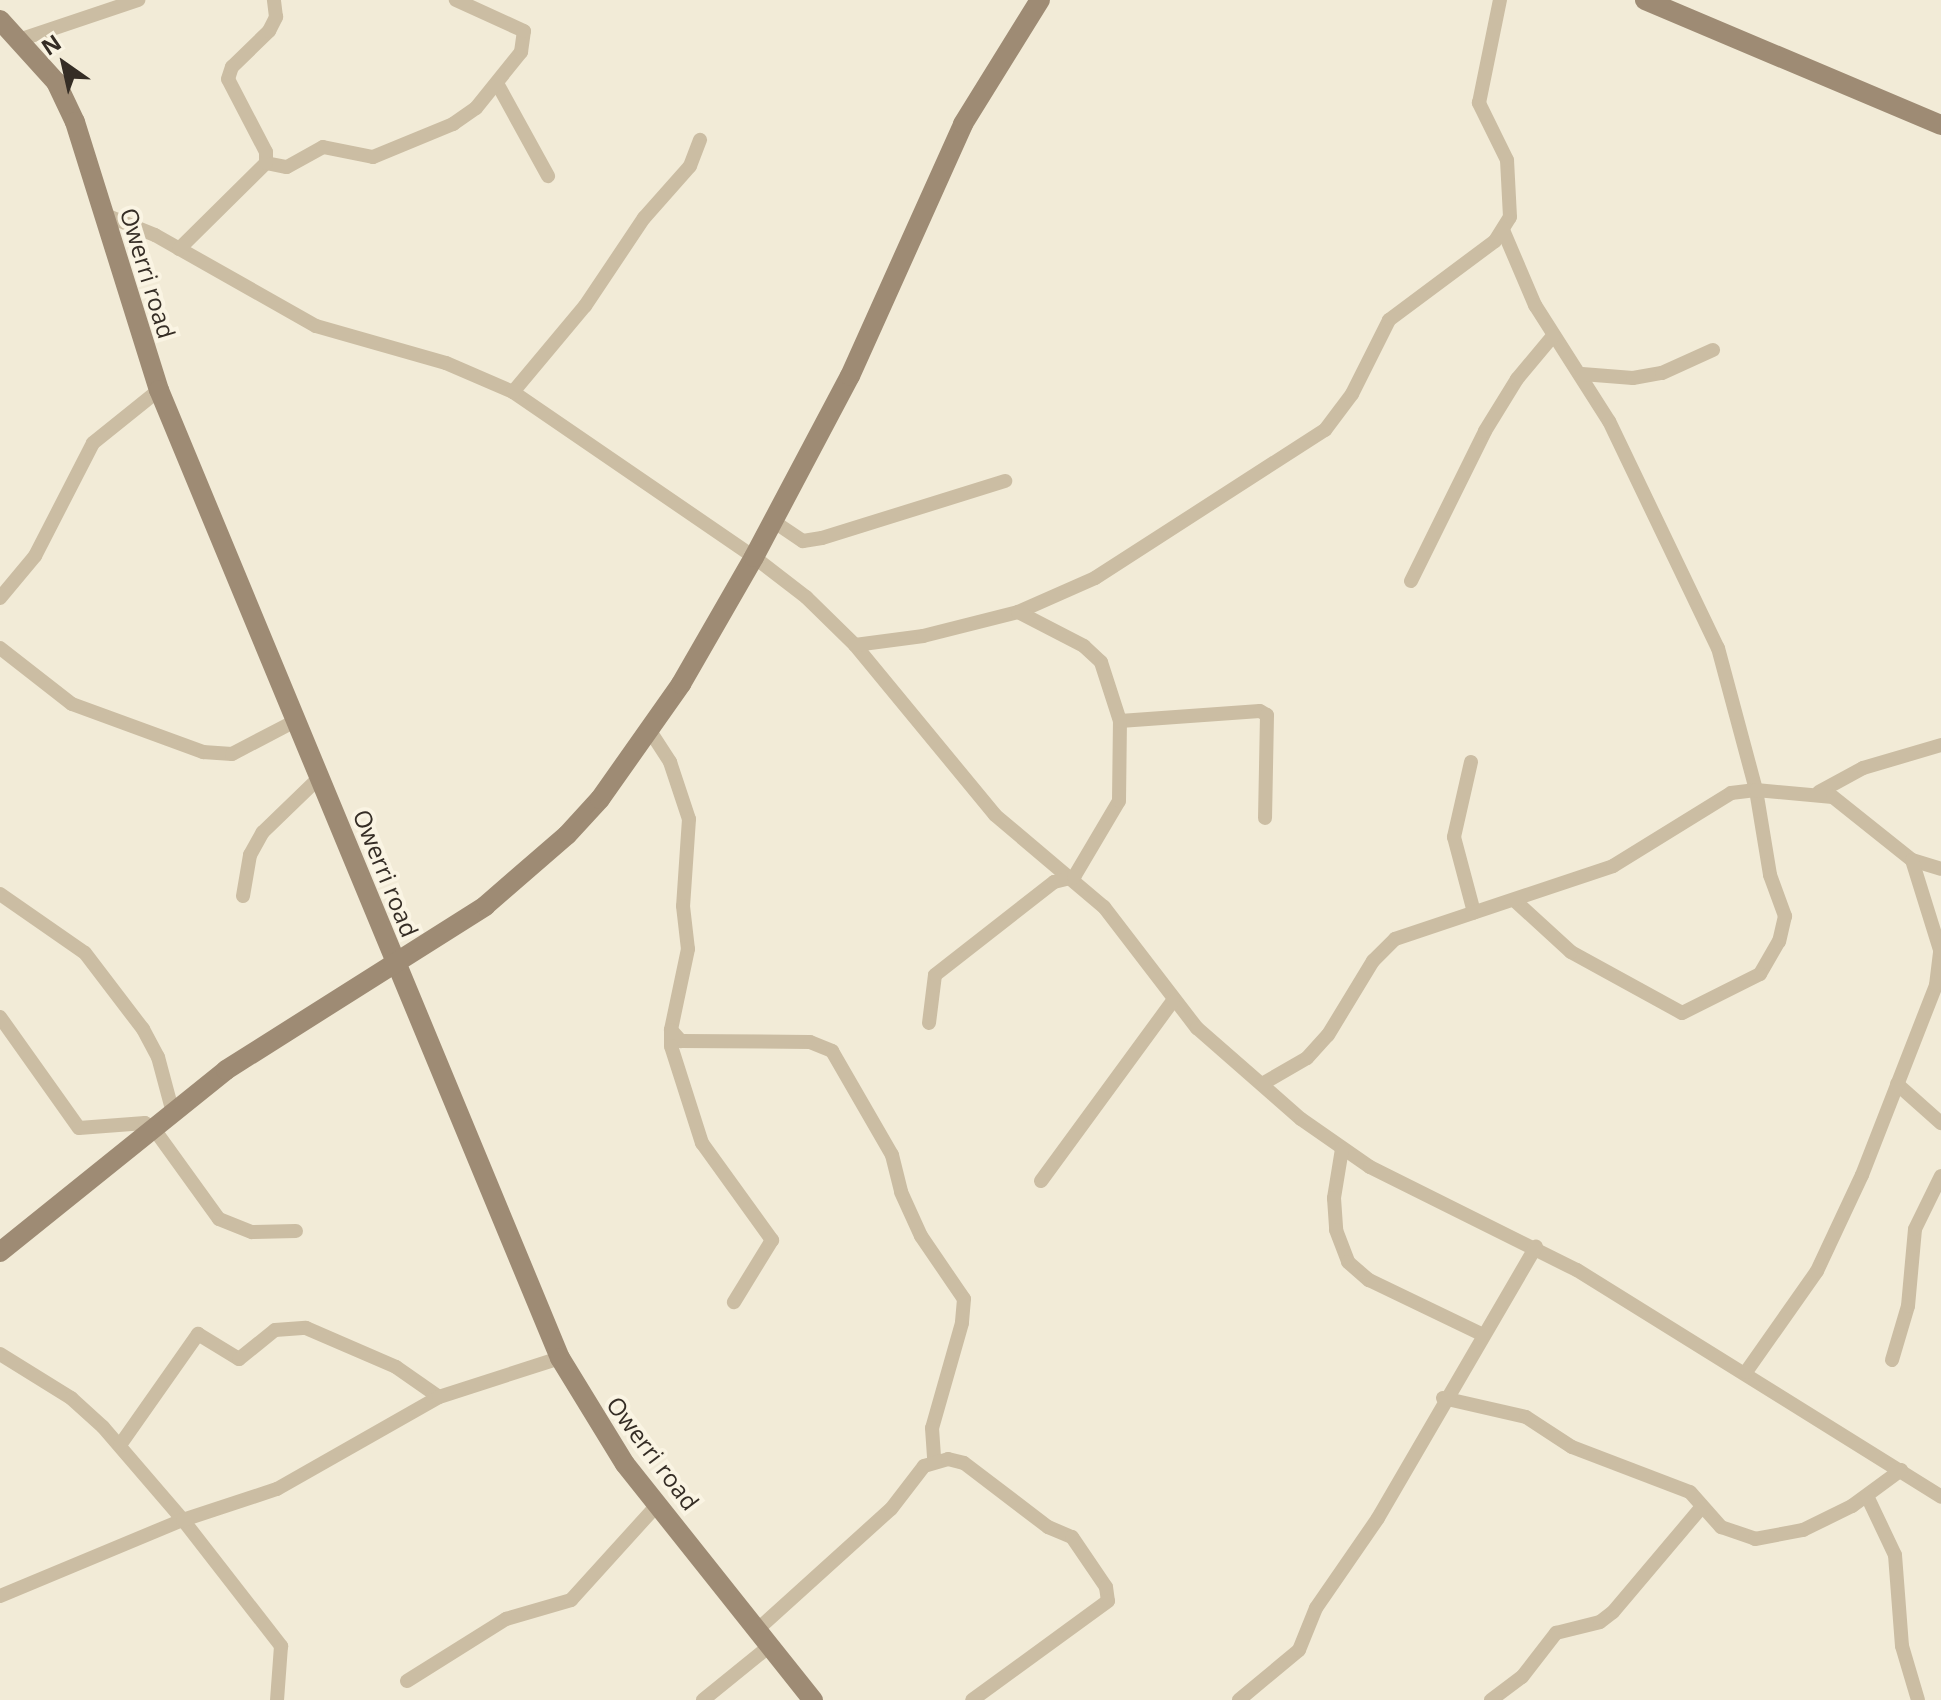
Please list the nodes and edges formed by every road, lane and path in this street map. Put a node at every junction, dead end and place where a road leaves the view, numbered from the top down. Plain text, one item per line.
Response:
1 (138, 0) edge
2 (274, 0) edge
3 (456, 0) edge
4 (1040, 0) edge
5 (1500, 0) edge
6 (1645, 0) edge
7 (0, 20) edge
8 (19, 40) junction
9 (498, 85) junction
10 (1941, 125) edge
11 (700, 140) dead end
12 (266, 163) junction
13 (548, 176) dead end
14 (103, 214) junction
15 (1503, 230) junction
16 (179, 249) junction
17 (1553, 336) junction
18 (1713, 350) dead end
19 (1582, 374) junction
20 (159, 390) junction
21 (513, 392) junction
22 (1005, 481) dead end
23 (773, 521) junction
24 (754, 557) junction
25 (1411, 581) dead end
26 (0, 598) edge
27 (1018, 612) junction
28 (855, 645) junction
29 (0, 648) edge
30 (295, 721) junction
31 (1120, 721) junction
32 (650, 731) junction
33 (1941, 745) edge
34 (1471, 762) dead end
35 (319, 778) junction
36 (1756, 790) junction
37 (1819, 792) junction
38 (1265, 818) dead end
39 (1912, 860) junction
40 (1941, 869) edge
41 (1074, 877) junction
42 (243, 896) dead end
43 (1514, 900) junction
44 (2, 904) edge
45 (1474, 912) junction
46 (395, 963) junction
47 (1172, 1002) junction
48 (0, 1017) edge
49 (929, 1023) dead end
50 (671, 1030) junction
51 (1262, 1084) junction
52 (1897, 1084) junction
53 (173, 1113) junction
54 (1941, 1123) edge
55 (154, 1129) junction
56 (1342, 1149) junction
57 (1941, 1176) edge
58 (1041, 1181) dead end
59 (296, 1231) dead end
60 (1536, 1247) junction
61 (0, 1252) edge
62 (734, 1302) dead end
63 (1481, 1334) junction
64 (0, 1354) edge
65 (560, 1358) junction
66 (1892, 1360) dead end
67 (1746, 1372) junction
68 (439, 1397) junction
69 (1443, 1398) junction
70 (120, 1445) junction
71 (934, 1460) junction
72 (1901, 1470) junction
73 (1867, 1496) junction
74 (1941, 1497) edge
75 (657, 1505) junction
76 (1700, 1509) junction
77 (183, 1520) junction
78 (0, 1596) edge
79 (764, 1637) junction
80 (407, 1681) dead end
81 (277, 1700) edge
82 (703, 1700) edge
83 (813, 1700) edge
84 (972, 1700) edge
85 (1239, 1700) edge
86 (1491, 1700) edge
87 (1918, 1700) edge

1 - 8 street
2 - 12 street
3 - 9 street
4 - 23 street
5 - 15 street
6 - 10 street
7 - 8 street, Owerri road
8 - 14 street, Owerri road
9 - 12 street
9 - 13 street
11 - 21 street
12 - 16 street
14 - 16 street
14 - 20 street, Owerri road
15 - 17 street
15 - 27 street
16 - 21 street
17 - 19 street
17 - 25 street
18 - 19 street
19 - 36 street
20 - 26 street
20 - 30 street, Owerri road
21 - 24 street
22 - 23 street
23 - 24 street
24 - 28 street
24 - 32 street
27 - 28 street
27 - 31 street
28 - 41 street
29 - 30 street
30 - 35 street, Owerri road
31 - 38 street
31 - 41 street
32 - 46 street
32 - 50 street
33 - 37 street
34 - 45 street
35 - 42 street
35 - 46 street, Owerri road
36 - 37 street
36 - 43 street
36 - 43 street
37 - 39 street
39 - 40 street
39 - 52 street
41 - 47 street
41 - 49 street
43 - 45 street
44 - 53 street
45 - 51 street
46 - 53 street
46 - 65 street, Owerri road
47 - 51 street
47 - 58 street
48 - 55 street
50 - 62 street
50 - 71 street
51 - 56 street
52 - 54 street
52 - 67 street
53 - 55 street
55 - 59 street
55 - 61 street
56 - 60 street
56 - 63 street
57 - 66 street
60 - 63 street
60 - 67 street
63 - 69 street
64 - 70 street
65 - 68 street
65 - 75 street, Owerri road
67 - 72 street
68 - 70 street
68 - 77 street
69 - 76 street
69 - 85 street
70 - 77 street
71 - 79 street
71 - 84 street
72 - 73 street
72 - 74 street
73 - 76 street
73 - 87 street
75 - 79 street, Owerri road
75 - 80 street
76 - 86 street
77 - 78 street
77 - 81 street
79 - 82 street
79 - 83 street, Owerri road

